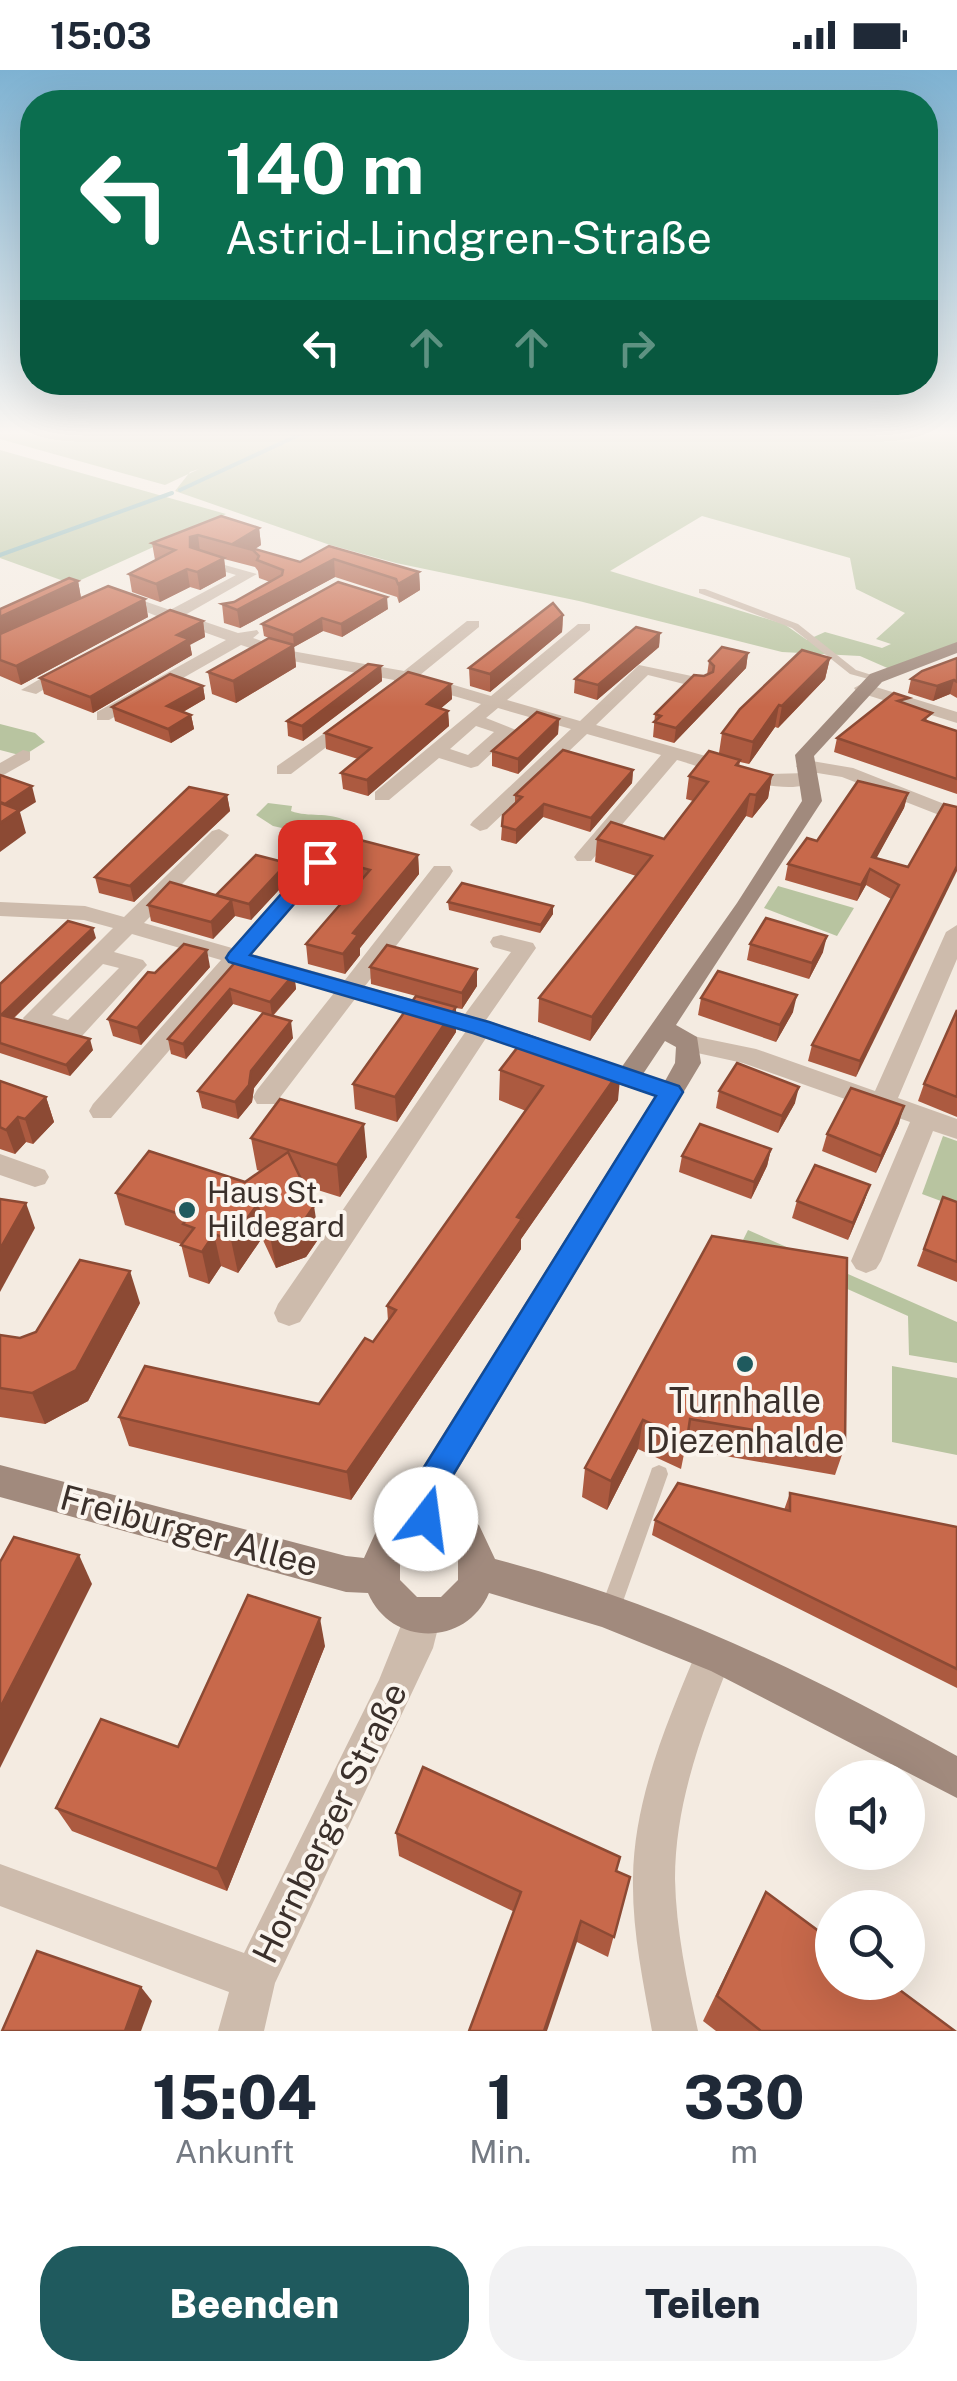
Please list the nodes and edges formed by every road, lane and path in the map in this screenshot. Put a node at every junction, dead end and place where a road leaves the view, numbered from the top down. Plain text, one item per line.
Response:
1 (201, 560) edge
2 (240, 580) junction
3 (135, 582) edge
4 (257, 585) edge
5 (702, 591) dead end
6 (194, 604) junction
7 (212, 609) dead end
8 (174, 615) junction
9 (474, 624) dead end
10 (584, 627) dead end
11 (258, 629) edge
12 (143, 631) edge
13 (241, 638) junction
14 (957, 647) edge
15 (97, 656) edge
16 (817, 662) edge
17 (407, 677) junction
18 (864, 679) junction
19 (700, 684) edge
20 (30, 690) dead end
21 (495, 703) junction
22 (102, 716) dead end
23 (957, 718) edge
24 (475, 720) junction
25 (580, 729) junction
26 (436, 751) junction
27 (672, 754) junction
28 (23, 756) dead end
29 (284, 770) dead end
30 (0, 771) edge
31 (807, 773) junction
32 (382, 796) dead end
33 (957, 816) edge
34 (480, 825) dead end
35 (219, 835) dead end
36 (584, 857) dead end
37 (320, 862) edge
38 (442, 871) dead end
39 (0, 909) edge
40 (128, 926) junction
41 (957, 932) edge
42 (501, 942) dead end
43 (98, 954) dead end
44 (236, 958) junction
45 (352, 989) junction
46 (476, 1026) junction
47 (663, 1030) junction
48 (688, 1042) junction
49 (573, 1059) edge
50 (671, 1092) junction
51 (266, 1097) dead end
52 (883, 1103) junction
53 (102, 1111) dead end
54 (926, 1118) junction
55 (957, 1129) edge
56 (0, 1164) edge
57 (35, 1177) dead end
58 (866, 1261) dead end
59 (290, 1314) dead end
60 (659, 1474) dead end
61 (0, 1481) edge
62 (426, 1519) junction
63 (479, 1573) junction
64 (379, 1576) junction
65 (609, 1614) junction
66 (422, 1616) junction
67 (712, 1656) junction
68 (957, 1778) edge
69 (0, 1886) edge
70 (254, 1979) junction
71 (241, 2031) edge
72 (675, 2031) edge

1 - 2 street
2 - 4 street
2 - 6 street
3 - 8 street
5 - 18 lane
6 - 7 street
6 - 8 street
8 - 12 street
8 - 13 street
9 - 17 street
10 - 21 street
11 - 13 street
13 - 17 street
13 - 22 street
14 - 18 street
15 - 20 street
16 - 18 lane
17 - 21 street
17 - 29 street
18 - 23 street
18 - 31 street
19 - 25 street
21 - 24 street
21 - 25 street
24 - 26 street
24 - 26 street
25 - 27 street
25 - 34 street
26 - 32 street
27 - 31 street
27 - 36 street
28 - 30 street
31 - 33 street
31 - 47 street
35 - 40 street
37 - 44 street
38 - 45 street
39 - 40 street
40 - 43 street
40 - 44 street
41 - 52 street
42 - 46 street
44 - 45 street
44 - 53 street
45 - 46 street
45 - 51 street
46 - 49 street
46 - 59 street
47 - 48 street
47 - 50 street
48 - 50 street
48 - 52 street
50 - 62 street
52 - 54 street
54 - 55 street
54 - 58 street
56 - 57 street
60 - 65 lane
61 - 64 street, Freiburger Allee
62 - 63 street
62 - 64 street
63 - 65 street
63 - 66 street
64 - 66 street
65 - 67 street
66 - 70 street, Hornberger Straße
67 - 68 street
67 - 72 street
69 - 70 street
70 - 71 street, Hornberger Straße

